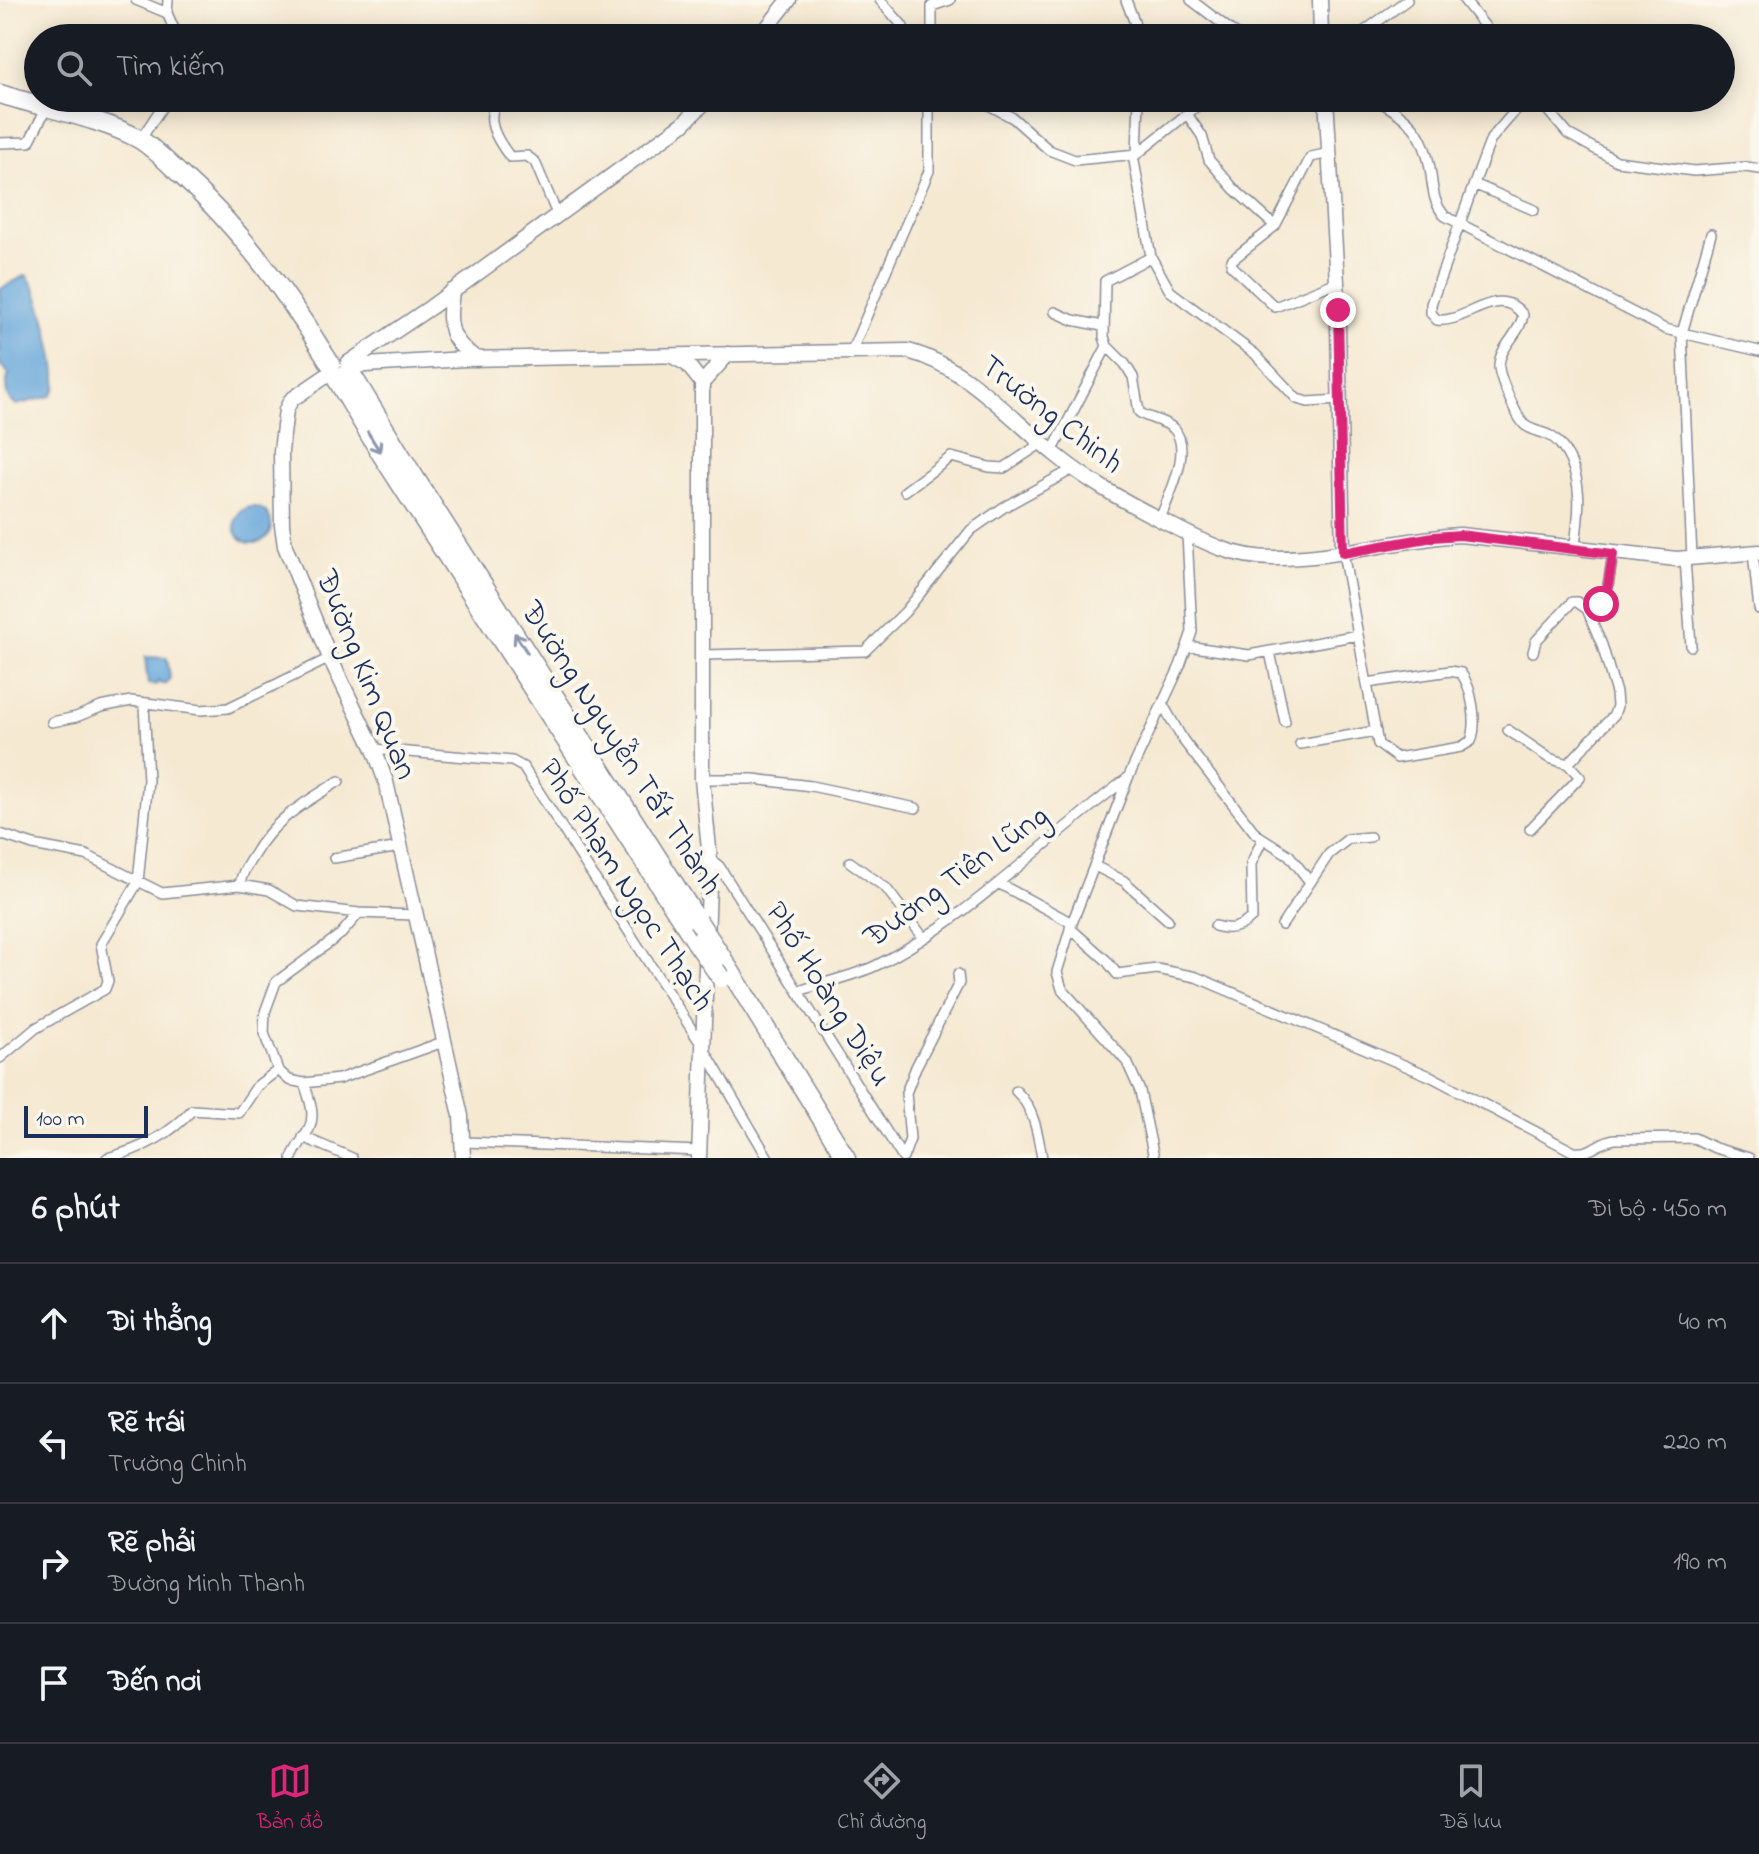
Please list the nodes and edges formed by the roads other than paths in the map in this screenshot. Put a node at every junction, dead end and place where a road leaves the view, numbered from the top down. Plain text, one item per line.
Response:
1 (136, 0) edge
2 (168, 0) edge
3 (789, 0) edge
4 (880, 0) edge
5 (950, 0) edge
6 (1126, 0) edge
7 (1191, 0) edge
8 (1320, 0) edge
9 (1407, 0) edge
10 (1464, 0) edge
11 (932, 3) edge
12 (167, 13) junction
13 (172, 24) edge
14 (770, 24) edge
15 (901, 24) edge
16 (932, 24) edge
17 (1135, 24) edge
18 (1223, 24) edge
19 (1321, 24) edge
20 (1374, 24) edge
21 (1483, 24) edge
22 (0, 94) edge
23 (24, 102) edge
24 (44, 112) edge
25 (57, 112) edge
26 (159, 112) edge
27 (491, 112) edge
28 (695, 112) edge
29 (929, 112) edge
30 (1002, 112) edge
31 (1138, 112) edge
32 (1190, 112) edge
33 (1327, 112) edge
34 (1397, 112) edge
35 (1514, 112) edge
36 (1546, 112) edge
37 (1187, 114) junction
38 (140, 140) junction
39 (0, 143) edge
40 (1330, 153) junction
41 (1135, 154) junction
42 (1759, 169) edge
43 (1474, 184) junction
44 (1534, 210) dead end
45 (557, 214) junction
46 (1460, 225) junction
47 (1275, 226) junction
48 (1711, 234) dead end
49 (1151, 257) junction
50 (1337, 282) junction
51 (452, 291) junction
52 (1055, 312) dead end
53 (1102, 326) junction
54 (1682, 333) junction
55 (1107, 346) junction
56 (852, 350) junction
57 (1759, 351) edge
58 (668, 354) junction
59 (728, 354) junction
60 (478, 359) junction
61 (340, 368) junction
62 (702, 383) junction
63 (1339, 400) junction
64 (1047, 448) junction
65 (1073, 469) junction
66 (905, 491) dead end
67 (1160, 519) junction
68 (1187, 534) junction
69 (1574, 550) junction
70 (1756, 552) edge
71 (1343, 553) junction
72 (1613, 554) junction
73 (1689, 558) junction
74 (1587, 609) junction
75 (1759, 609) edge
76 (1358, 635) junction
77 (1187, 646) junction
78 (1691, 646) dead end
79 (1270, 652) junction
80 (1533, 652) dead end
81 (704, 655) junction
82 (330, 658) junction
83 (1367, 683) junction
84 (144, 704) junction
85 (1163, 705) junction
86 (52, 722) dead end
87 (1285, 722) dead end
88 (1508, 730) dead end
89 (1376, 731) junction
90 (1300, 744) dead end
91 (374, 749) junction
92 (1568, 764) junction
93 (1128, 778) junction
94 (702, 779) junction
95 (339, 781) dead end
96 (916, 808) dead end
97 (1530, 829) dead end
98 (0, 834) edge
99 (1370, 837) dead end
100 (1262, 840) junction
101 (400, 847) junction
102 (334, 858) dead end
103 (710, 859) junction
104 (850, 862) dead end
105 (1095, 866) junction
106 (138, 882) junction
107 (1310, 882) junction
108 (998, 883) junction
109 (240, 885) junction
110 (359, 913) junction
111 (415, 915) junction
112 (1168, 920) dead end
113 (1071, 925) junction
114 (1282, 925) dead end
115 (1215, 926) dead end
116 (923, 937) junction
117 (958, 974) dead end
118 (799, 991) junction
119 (443, 1042) junction
120 (703, 1047) junction
121 (0, 1058) edge
122 (278, 1070) junction
123 (304, 1083) junction
124 (1016, 1091) dead end
125 (303, 1137) junction
126 (464, 1142) junction
127 (699, 1155) edge
128 (107, 1158) edge
129 (292, 1158) edge
130 (352, 1158) edge
131 (463, 1158) edge
132 (768, 1158) edge
133 (833, 1158) edge
134 (846, 1158) edge
135 (903, 1158) edge
136 (1042, 1158) edge
137 (1154, 1158) edge
138 (1749, 1158) edge

1 - 12 street
2 - 12 street
3 - 14 main road
4 - 15 street
5 - 11 street
6 - 17 street
7 - 18 street
8 - 19 main road
9 - 20 street
10 - 21 street
11 - 16 street
12 - 13 street
22 - 23 highway
24 - 39 street
25 - 38 highway
26 - 38 street
27 - 45 street
28 - 45 main road, Đường Kim Quan
29 - 56 street
30 - 41 street
31 - 41 street
32 - 37 street
33 - 40 main road
34 - 46 street
35 - 43 street
36 - 42 street
37 - 41 street
37 - 47 street
38 - 61 highway
40 - 47 street
40 - 50 main road
41 - 49 street
43 - 44 street
43 - 46 street
45 - 51 main road, Đường Kim Quan
46 - 54 street
46 - 69 street
47 - 50 street
48 - 54 street
49 - 53 street
49 - 63 street
50 - 63 main road
51 - 60 main road
51 - 61 main road, Đường Kim Quan
52 - 53 street
53 - 55 street
54 - 57 street
54 - 73 street
55 - 64 street
55 - 67 street
56 - 59 main road, Trường Chinh
56 - 64 main road, Trường Chinh
58 - 59 main road, Trường Chinh
58 - 60 main road, Trường Chinh
58 - 62 main road
59 - 62 main road
60 - 61 main road, Trường Chinh
61 - 82 main road, Đường Kim Quan
61 -> 133 highway, Đường Nguyễn Tất Thành, bridge
134 -> 61 highway, Đường Nguyễn Tất Thành, bridge
62 - 81 main road
63 - 71 main road
64 - 65 main road, Trường Chinh
64 - 66 street
65 - 67 main road, Trường Chinh
65 - 81 street
67 - 68 main road, Trường Chinh
68 - 71 main road, Trường Chinh
68 - 77 street
69 - 71 main road, Trường Chinh
69 - 72 main road, Trường Chinh
70 - 73 main road, Trường Chinh
70 - 75 street
71 - 76 street
72 - 73 main road, Trường Chinh
72 - 74 street
73 - 78 street
74 - 80 street
74 - 92 street
76 - 79 street
76 - 83 street
77 - 79 street
77 - 85 street
79 - 87 street
81 - 94 main road
82 - 84 street
82 - 91 main road, Đường Kim Quan
83 - 89 street
83 - 89 street
84 - 86 street
84 - 106 street
85 - 93 street
85 - 100 street
88 - 92 street
89 - 90 street
91 - 101 main road, Đường Kim Quan
91 - 120 street, Phố Phạm Ngọc Thạch
92 - 97 street
93 - 105 street
93 - 108 street, Đường Tiên Lũng
94 - 96 street
94 - 103 main road
95 - 109 street
98 - 106 street
99 - 107 street
100 - 107 street
100 - 115 street
101 - 102 street
101 - 111 main road, Đường Kim Quan
103 - 118 street, Phố Hoàng Diệu
103 - 120 main road
104 - 116 street
105 - 112 street
105 - 113 street
106 - 109 street
106 - 121 street
107 - 114 street
108 - 113 street
108 - 116 street, Đường Tiên Lũng
109 - 110 street
110 - 111 street
110 - 122 street
111 - 119 main road, Đường Kim Quan
113 - 137 street
113 - 138 street
116 - 118 street, Đường Tiên Lũng
117 - 135 street
118 - 135 street, Phố Hoàng Diệu
119 - 123 street
119 - 126 main road, Đường Kim Quan
120 - 127 main road
120 - 132 street, Phố Phạm Ngọc Thạch
122 - 123 street
122 - 128 street
123 - 125 street
124 - 136 street
125 - 129 street
125 - 130 street
126 - 127 street
126 - 131 main road, Đường Kim Quan

